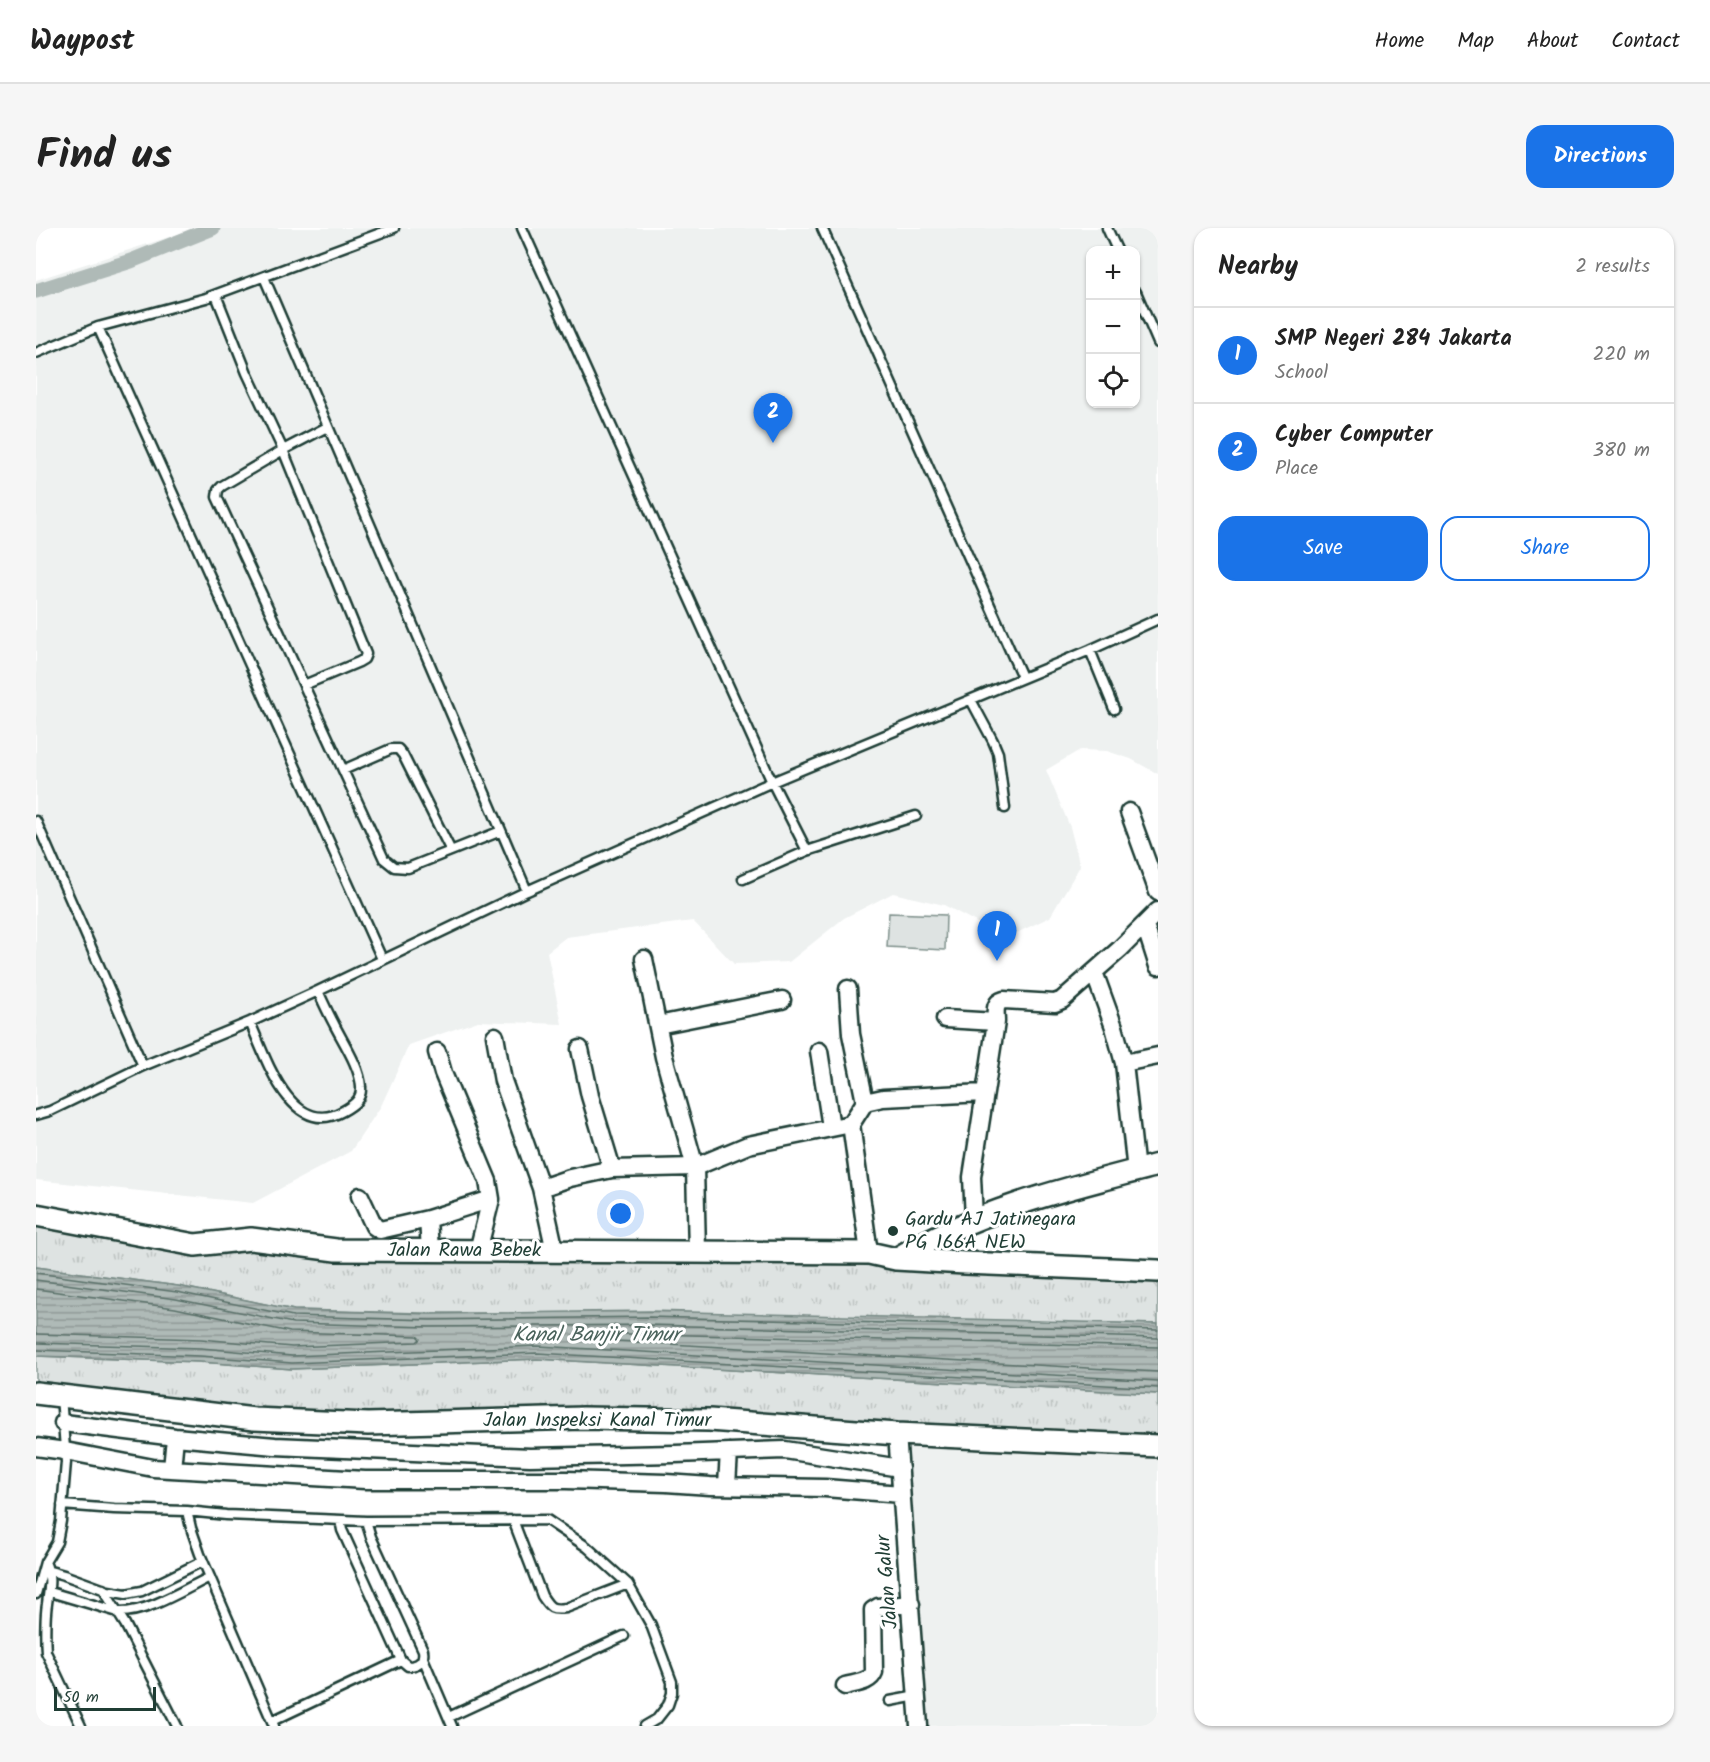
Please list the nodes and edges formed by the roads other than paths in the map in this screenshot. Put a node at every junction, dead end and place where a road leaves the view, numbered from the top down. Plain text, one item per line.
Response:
1 (394, 228) edge
2 (522, 228) edge
3 (822, 228) edge
4 (1107, 228) edge
5 (1115, 246) edge
6 (264, 278) junction
7 (216, 295) junction
8 (1139, 300) edge
9 (98, 327) junction
10 (1158, 343) edge
11 (36, 353) edge
12 (327, 427) junction
13 (283, 450) junction
14 (1158, 620) edge
15 (1090, 650) junction
16 (1022, 677) junction
17 (304, 685) junction
18 (971, 700) junction
19 (1114, 709) dead end
20 (343, 770) junction
21 (772, 782) junction
22 (1005, 808) dead end
23 (1129, 812) dead end
24 (916, 816) dead end
25 (36, 821) edge
26 (501, 831) junction
27 (451, 851) junction
28 (807, 851) junction
29 (743, 879) dead end
30 (527, 891) junction
31 (1158, 892) edge
32 (1158, 911) edge
33 (1145, 924) junction
34 (382, 959) junction
35 (644, 959) dead end
36 (1158, 966) edge
37 (1094, 972) junction
38 (848, 989) dead end
39 (318, 991) junction
40 (782, 1000) dead end
41 (945, 1019) dead end
42 (250, 1022) junction
43 (996, 1022) junction
44 (658, 1025) junction
45 (495, 1036) dead end
46 (580, 1049) dead end
47 (819, 1051) dead end
48 (437, 1052) dead end
49 (1158, 1056) edge
50 (1124, 1063) junction
51 (143, 1066) junction
52 (984, 1093) junction
53 (865, 1102) junction
54 (36, 1115) edge
55 (851, 1124) junction
56 (831, 1127) junction
57 (1158, 1165) edge
58 (694, 1167) junction
59 (612, 1169) junction
60 (1136, 1170) junction
61 (541, 1188) junction
62 (360, 1196) dead end
63 (491, 1199) junction
64 (36, 1215) edge
65 (428, 1219) junction
66 (974, 1220) junction
67 (430, 1250) junction
68 (478, 1251) junction
69 (555, 1251) junction
70 (697, 1252) junction
71 (869, 1253) junction
72 (896, 1259) junction
73 (1158, 1271) edge
74 (36, 1393) edge
75 (61, 1396) junction
76 (63, 1423) junction
77 (897, 1434) junction
78 (175, 1437) junction
79 (1158, 1446) edge
80 (36, 1447) edge
81 (65, 1450) junction
82 (729, 1452) junction
83 (900, 1468) junction
84 (172, 1469) junction
85 (727, 1485) junction
86 (902, 1494) junction
87 (62, 1505) junction
88 (187, 1511) junction
89 (340, 1520) junction
90 (513, 1520) junction
91 (366, 1521) junction
92 (203, 1561) junction
93 (45, 1562) junction
94 (50, 1572) junction
95 (210, 1577) junction
96 (628, 1584) junction
97 (103, 1588) junction
98 (50, 1592) junction
99 (36, 1594) edge
100 (911, 1604) junction
101 (118, 1612) junction
102 (624, 1636) dead end
103 (423, 1658) junction
104 (401, 1660) junction
105 (845, 1686) dead end
106 (917, 1696) junction
107 (890, 1701) dead end
108 (451, 1722) edge
109 (273, 1723) edge
110 (81, 1726) edge
111 (177, 1726) edge
112 (645, 1726) edge
113 (918, 1726) edge

1 - 6 lane
2 - 21 lane
3 - 16 lane
4 - 5 lane
6 - 7 lane
6 - 12 lane
7 - 9 lane
7 - 13 lane
8 - 10 lane
9 - 11 lane
9 - 34 lane
12 - 13 lane
12 - 26 lane
13 - 17 lane
13 - 17 lane
14 - 15 lane
15 - 16 lane
15 - 19 lane
16 - 18 lane
17 - 20 lane
18 - 21 lane
18 - 22 lane
20 - 27 lane
20 - 27 lane
21 - 28 lane
21 - 30 lane
23 - 31 street
24 - 28 lane
25 - 51 lane
26 - 27 lane
26 - 30 lane
28 - 29 lane
30 - 34 lane
32 - 33 street
33 - 36 street
33 - 37 street
34 - 39 lane
35 - 44 street
37 - 43 street
37 - 50 street
38 - 53 street
39 - 42 lane
39 - 42 lane
40 - 44 street
41 - 43 street
42 - 51 lane
43 - 52 street
44 - 58 street
45 - 61 street
46 - 59 street
47 - 56 street
48 - 63 street
49 - 50 street
50 - 60 street
51 - 54 lane
52 - 53 street
52 - 66 street
53 - 55 street
55 - 56 street
55 - 71 street
56 - 58 street
57 - 60 street
58 - 59 street
58 - 70 street
59 - 61 street
60 - 66 street
61 - 69 street
62 - 65 street
63 - 65 street
63 - 68 street
64 - 67 street, Jalan Rawa Bebek
65 - 67 street
66 - 72 street
67 - 68 street, Jalan Rawa Bebek
68 - 69 street, Jalan Rawa Bebek
69 - 70 street, Jalan Rawa Bebek
70 - 71 street, Jalan Rawa Bebek
71 - 72 street, Jalan Rawa Bebek
72 - 73 street, Jalan Rawa Bebek
74 - 75 street, Jalan Inspeksi Kanal Timur
75 - 76 lane
75 - 77 street, Jalan Inspeksi Kanal Timur
76 - 78 street
76 - 81 lane
77 - 79 street, Jalan Inspeksi Kanal Timur
77 - 83 street, Jalan Galur
78 - 82 street
78 - 84 street
80 - 81 street
81 - 84 street
81 - 87 lane
82 - 83 street
82 - 85 street
83 - 86 street, Jalan Galur
84 - 85 street
85 - 86 street
86 - 100 street, Jalan Galur
87 - 88 lane
87 - 93 lane
88 - 89 lane
88 - 92 lane
89 - 91 lane
89 - 104 lane
90 - 91 lane
90 - 96 lane
90 - 96 lane
91 - 103 lane
92 - 95 lane
92 - 97 lane
93 - 94 lane
93 - 99 lane
94 - 97 lane
94 - 98 lane
95 - 101 lane
95 - 109 lane
96 - 112 lane
97 - 101 lane
98 - 101 lane
98 - 110 lane
100 - 105 street
100 - 106 street, Jalan Galur
101 - 111 lane
102 - 108 lane
103 - 104 lane
103 - 108 lane
104 - 109 lane
106 - 107 lane
106 - 113 street, Jalan Galur

